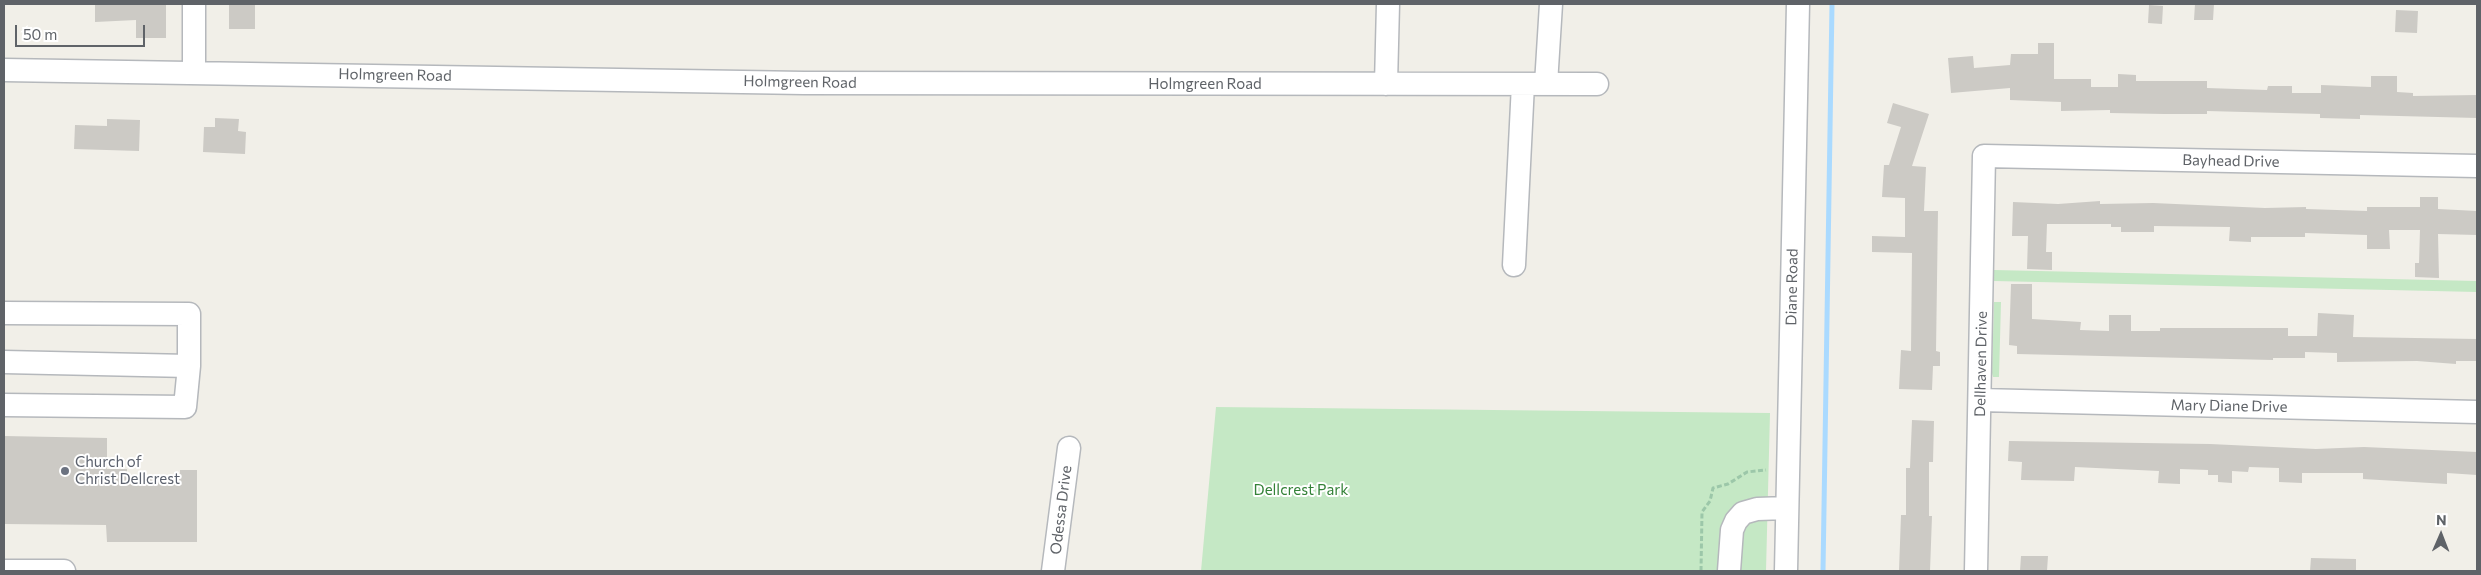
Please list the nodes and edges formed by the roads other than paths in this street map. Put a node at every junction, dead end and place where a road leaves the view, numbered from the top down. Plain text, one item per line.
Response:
1 (194, 4) edge
2 (1388, 4) edge
3 (1551, 4) edge
4 (1798, 4) edge
5 (4, 70) edge
6 (194, 72) junction
7 (1386, 84) junction
8 (1523, 84) junction
9 (1546, 84) junction
10 (1596, 84) dead end
11 (1984, 156) joint
12 (2477, 166) edge
13 (1514, 265) dead end
14 (4, 313) edge
15 (4, 362) edge
16 (188, 366) junction
17 (1980, 400) junction
18 (4, 405) edge
19 (2477, 412) edge
20 (1069, 448) dead end
21 (1787, 508) junction
22 (4, 571) edge
23 (64, 571) edge
24 (1053, 571) edge
25 (1730, 571) edge
26 (1786, 571) edge
27 (1976, 571) edge

1 - 6 street
2 - 7 street
3 - 9 street
4 - 21 street, Diane Road
5 - 6 street, Holmgreen Road
6 - 7 street, Holmgreen Road
7 - 8 street, Holmgreen Road
8 - 9 street, Holmgreen Road
8 - 13 street
9 - 10 street, Holmgreen Road
11 - 12 street, Bayhead Drive
11 - 17 street, Dellhaven Drive
14 - 16 street
15 - 16 street
16 - 18 street
17 - 19 street, Mary Diane Drive
17 - 27 street, Dellhaven Drive
20 - 24 street, Odessa Drive
21 - 25 street
21 - 26 street, Diane Road
22 - 23 street

